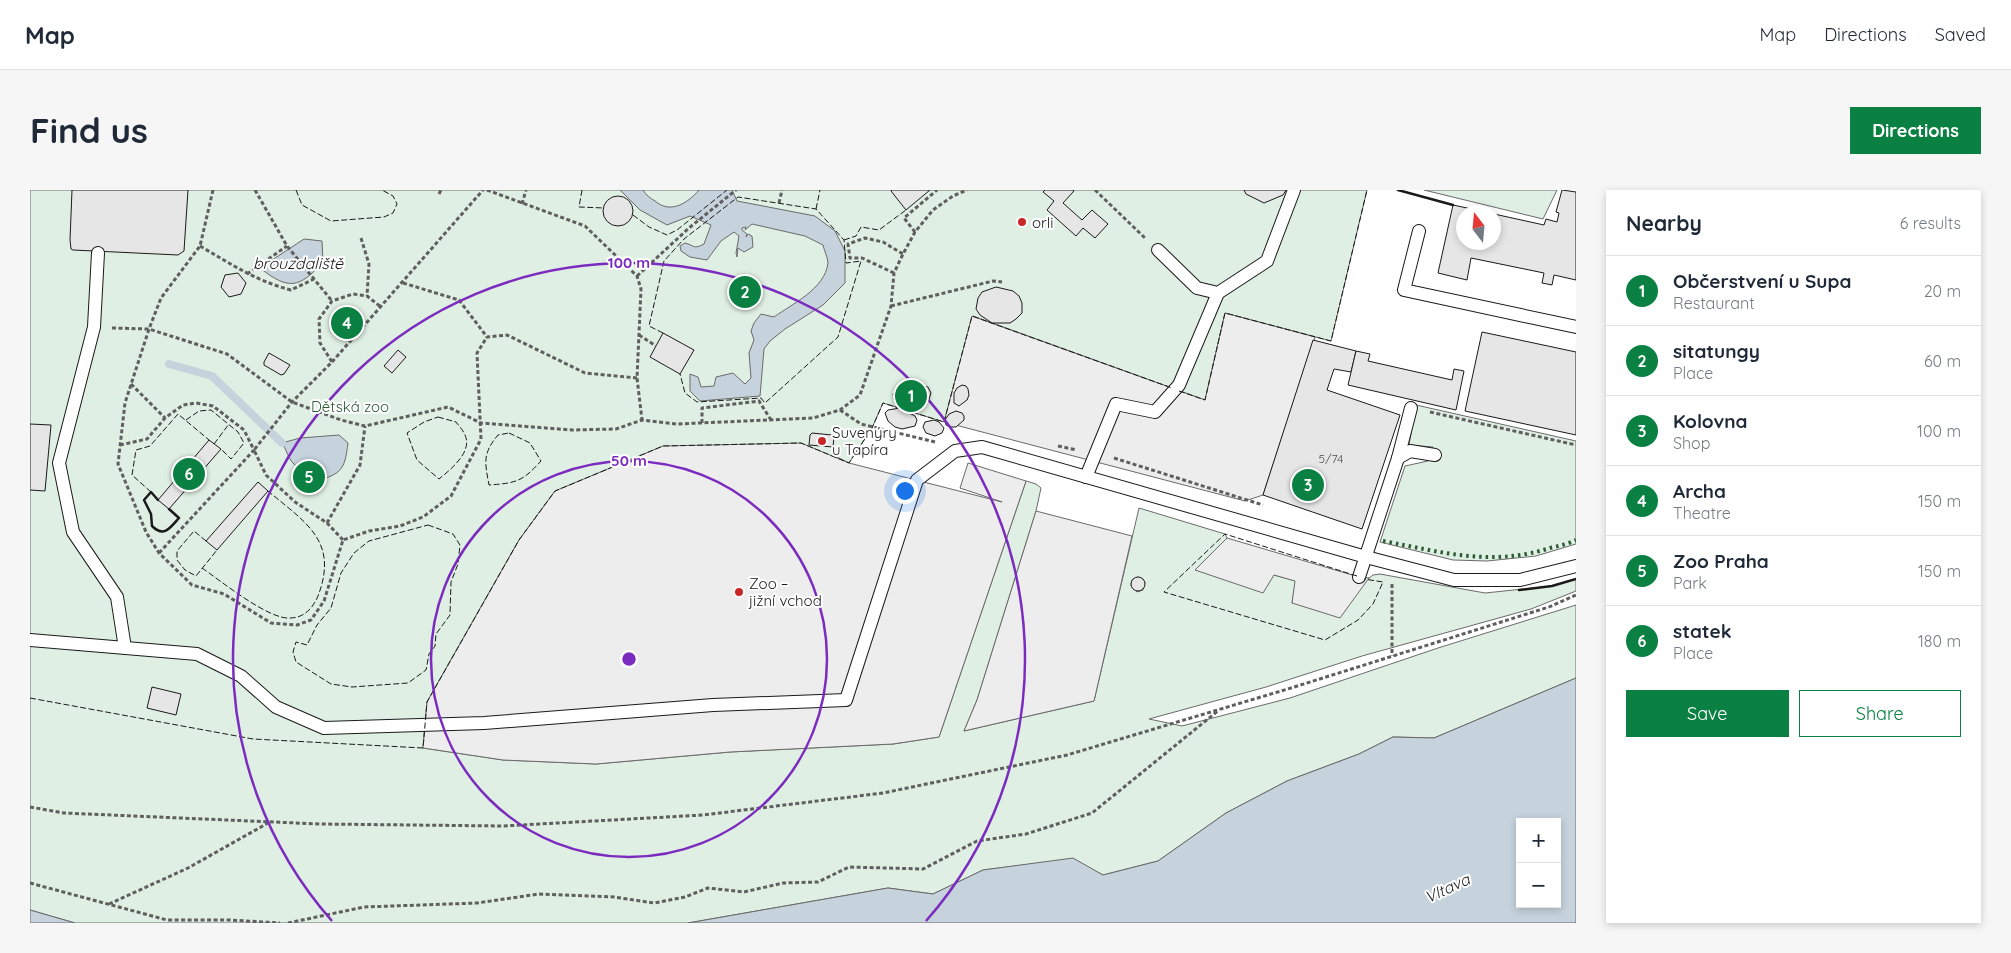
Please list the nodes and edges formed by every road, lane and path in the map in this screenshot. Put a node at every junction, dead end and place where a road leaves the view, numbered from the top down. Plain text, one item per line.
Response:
1 (213, 190) edge
2 (255, 190) edge
3 (485, 190) edge
4 (526, 190) edge
5 (782, 190) edge
6 (937, 190) edge
7 (949, 190) edge
8 (967, 190) edge
9 (1095, 190) edge
10 (1294, 190) edge
11 (735, 191) edge
12 (953, 196) junction
13 (779, 203) dead end
14 (522, 204) junction
15 (1419, 230) dead end
16 (915, 232) junction
17 (361, 238) dead end
18 (200, 246) junction
19 (287, 246) junction
20 (1158, 250) joint
21 (98, 253) dead end
22 (903, 254) junction
23 (894, 273) junction
24 (247, 274) junction
25 (637, 276) junction
26 (314, 279) junction
27 (1002, 282) dead end
28 (403, 283) junction
29 (1218, 293) junction
30 (367, 296) junction
31 (332, 301) junction
32 (891, 306) junction
33 (380, 307) junction
34 (1576, 326) edge
35 (116, 328) dead end
36 (149, 329) junction
37 (639, 335) junction
38 (487, 337) junction
39 (656, 346) dead end
40 (332, 362) junction
41 (637, 378) junction
42 (131, 384) junction
43 (292, 402) junction
44 (1411, 408) joint
45 (840, 410) junction
46 (166, 418) junction
47 (642, 420) junction
48 (771, 420) junction
49 (481, 423) junction
50 (702, 423) junction
51 (365, 426) junction
52 (936, 442) dead end
53 (120, 445) junction
54 (1576, 445) edge
55 (254, 450) junction
56 (1435, 455) dead end
57 (1398, 458) junction
58 (1086, 477) junction
59 (327, 523) junction
60 (343, 540) junction
61 (159, 553) junction
62 (1366, 557) junction
63 (1392, 564) junction
64 (1576, 566) edge
65 (1358, 577) dead end
66 (1576, 595) edge
67 (30, 640) edge
68 (125, 648) junction
69 (1392, 656) junction
70 (1221, 708) junction
71 (30, 807) edge
72 (268, 823) junction
73 (30, 883) edge
74 (109, 904) junction
75 (280, 923) edge
76 (288, 923) edge

1 - 18 path
2 - 19 path
3 - 14 path
3 - 28 path
4 - 14 path
5 - 13 path
6 - 16 path
7 - 12 path
8 - 12 path
9 - 20 path
10 - 29 lane
11 - 25 path
12 - 16 path
14 - 25 path
15 - 34 lane
16 - 22 path
17 - 30 path
18 - 24 path
18 - 36 path
19 - 24 path
19 - 26 path
20 - 29 lane
21 - 68 lane
22 - 23 path
22 - 23 path
23 - 32 path
24 - 26 path
25 - 37 path
26 - 31 path
27 - 32 path
28 - 33 path
28 - 38 path
29 - 58 lane
30 - 31 path
30 - 33 path
31 - 40 path
32 - 45 path
33 - 40 path
35 - 36 path
36 - 42 path
36 - 43 path
37 - 39 path
37 - 41 path
38 - 41 path
38 - 49 path
40 - 43 path
41 - 47 path
42 - 46 path
42 - 53 path
43 - 51 path
43 - 55 path
44 - 54 path
44 - 57 lane
45 - 48 path
45 - 52 path
46 - 53 path
46 - 55 path
47 - 49 path
47 - 50 path
48 - 50 path
48 - 50 path
49 - 51 path
49 - 60 path
51 - 59 path
53 - 61 path
55 - 59 path
55 - 61 path
56 - 57 lane
57 - 62 lane
58 - 62 lane
58 - 68 lane
59 - 60 path
60 - 61 path
62 - 63 lane
62 - 65 lane
63 - 64 lane
63 - 69 path
66 - 69 path
67 - 68 lane
69 - 70 path
70 - 72 path
70 - 76 path
71 - 72 path
72 - 74 path
73 - 74 path
74 - 75 path

